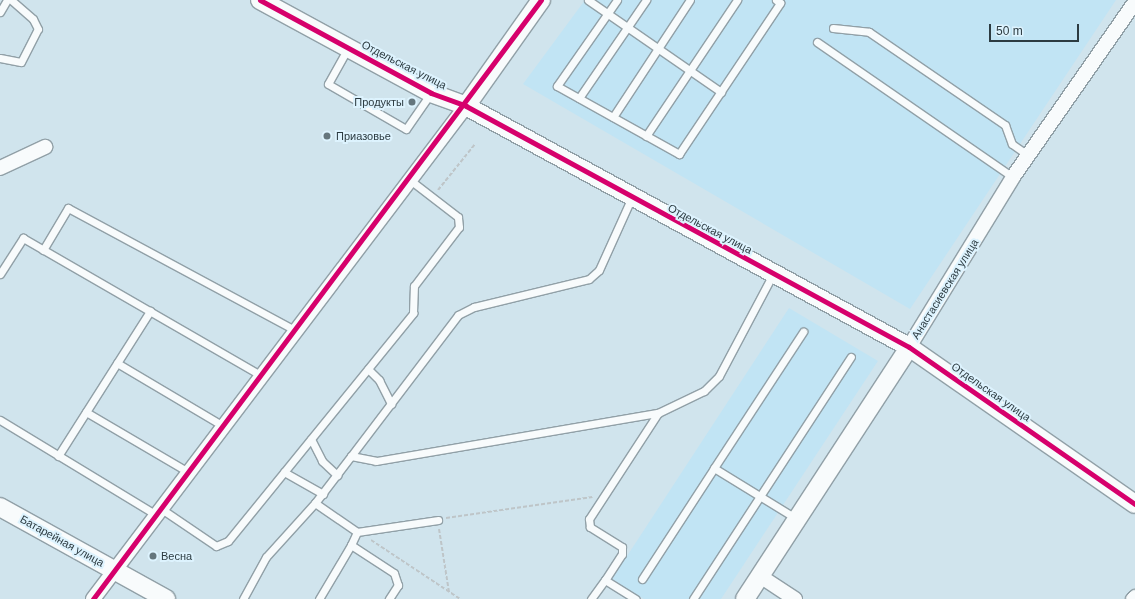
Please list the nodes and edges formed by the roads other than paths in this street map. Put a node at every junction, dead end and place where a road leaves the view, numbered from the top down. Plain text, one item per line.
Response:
1 (7, 0) edge
2 (11, 0) edge
3 (260, 0) edge
4 (541, 0) edge
5 (588, 0) edge
6 (617, 0) edge
7 (646, 0) edge
8 (690, 0) edge
9 (737, 0) edge
10 (776, 0) edge
11 (1135, 2) edge
12 (0, 12) edge
13 (607, 15) junction
14 (628, 28) junction
15 (833, 28) dead end
16 (816, 42) dead end
17 (348, 48) junction
18 (658, 49) junction
19 (0, 58) edge
20 (690, 71) junction
21 (431, 92) junction
22 (721, 92) junction
23 (579, 98) junction
24 (466, 106) junction
25 (613, 117) junction
26 (646, 136) junction
27 (45, 147) dead end
28 (1028, 155) junction
29 (0, 168) edge
30 (1013, 177) junction
31 (410, 180) junction
32 (632, 199) junction
33 (43, 250) junction
34 (0, 274) edge
35 (773, 274) junction
36 (150, 311) junction
37 (296, 331) junction
38 (803, 332) dead end
39 (909, 347) junction
40 (851, 356) dead end
41 (117, 363) junction
42 (368, 369) junction
43 (263, 376) junction
44 (391, 404) junction
45 (86, 412) junction
46 (658, 413) junction
47 (0, 420) edge
48 (225, 427) junction
49 (311, 439) junction
50 (58, 456) junction
51 (351, 456) junction
52 (714, 468) junction
53 (284, 472) junction
54 (191, 473) junction
55 (337, 475) junction
56 (323, 494) junction
57 (760, 496) junction
58 (316, 503) junction
59 (1135, 504) edge
60 (0, 507) edge
61 (160, 513) junction
62 (797, 519) junction
63 (438, 520) road end
64 (357, 534) junction
65 (351, 545) junction
66 (117, 571) junction
67 (760, 576) junction
68 (642, 579) dead end
69 (605, 580) junction
70 (93, 599) edge
71 (166, 599) edge
72 (243, 599) edge
73 (319, 599) edge
74 (389, 599) edge
75 (591, 599) edge
76 (635, 599) edge
77 (692, 599) edge
78 (745, 599) edge
79 (795, 599) edge

1 - 12 lane
2 - 19 lane
3 - 17 street, Отдельская улица
4 - 24 street
5 - 13 lane
6 - 13 lane
7 - 14 lane
8 - 18 lane
9 - 20 lane
10 - 22 lane
11 - 28 street, Анастасиевская улица
13 - 14 lane
13 - 23 lane
14 - 18 lane
14 - 23 lane
15 - 28 lane
16 - 30 lane
17 - 21 street, Отдельская улица
17 - 21 lane
18 - 20 lane
18 - 25 lane
20 - 22 lane
20 - 26 lane
21 - 24 street, Отдельская улица
22 - 26 lane
23 - 25 lane
24 - 31 street
24 - 32 street, Отдельская улица
25 - 26 lane
27 - 29 street
28 - 30 street, Анастасиевская улица
30 - 39 street, Анастасиевская улица
31 - 37 street
31 - 42 lane
32 - 35 street, Отдельская улица
32 - 44 lane
33 - 34 lane
33 - 36 lane
33 - 37 lane
35 - 39 street, Отдельская улица
35 - 46 lane
36 - 41 lane
36 - 43 lane
37 - 43 street
38 - 52 lane
39 - 59 street, Отдельская улица
39 - 62 street, Анастасиевская улица
40 - 57 lane
41 - 45 lane
41 - 48 lane
42 - 44 lane
42 - 49 lane
43 - 48 street
44 - 51 lane
45 - 50 lane
45 - 54 lane
46 - 51 lane
46 - 69 lane
47 - 50 lane
48 - 54 street
49 - 53 lane
49 - 55 lane
50 - 61 lane
51 - 55 lane
52 - 57 lane
52 - 68 lane
53 - 56 lane
53 - 61 lane
54 - 61 street
55 - 56 lane
56 - 58 lane
57 - 62 lane
57 - 77 lane
58 - 64 lane
58 - 72 lane
60 - 66 street, Батарейная улица
61 - 66 street
62 - 67 street, Анастасиевская улица
63 - 64 lane
64 - 65 lane
65 - 73 lane
65 - 74 lane
66 - 70 street
66 - 71 street, Батарейная улица
67 - 78 street, Анастасиевская улица
67 - 79 street
69 - 75 lane
69 - 76 lane

